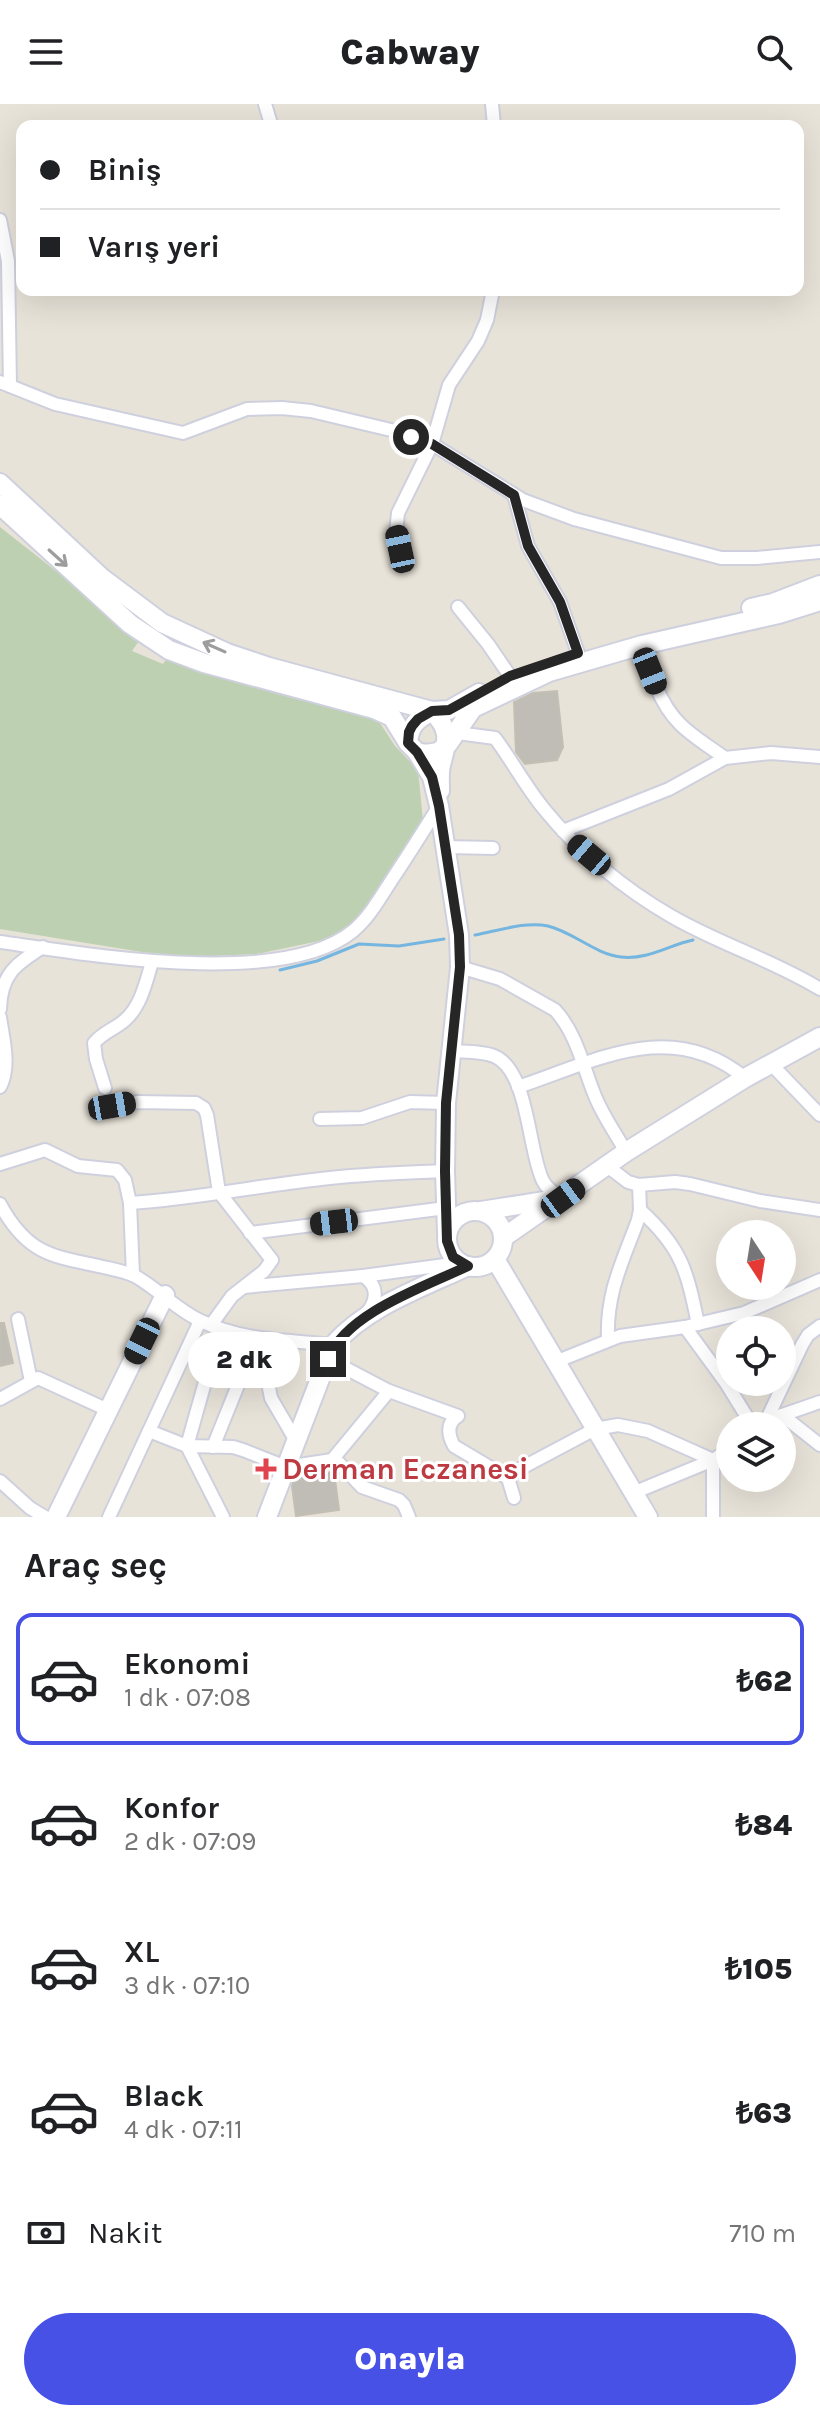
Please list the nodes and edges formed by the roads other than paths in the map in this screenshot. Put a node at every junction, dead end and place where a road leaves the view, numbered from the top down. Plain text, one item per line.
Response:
1 (0, 220) edge
2 (492, 296) edge
3 (5, 384) edge
4 (432, 444) junction
5 (0, 483) edge
6 (514, 495) junction
7 (0, 505) edge
8 (820, 552) edge
9 (403, 565) dead end
10 (820, 585) edge
11 (820, 601) edge
12 (458, 607) dead end
13 (642, 645) junction
14 (578, 653) junction
15 (510, 676) junction
16 (432, 711) junction
17 (449, 736) junction
18 (412, 748) junction
19 (820, 757) edge
20 (725, 758) junction
21 (439, 806) junction
22 (563, 831) junction
23 (446, 847) junction
24 (493, 848) dead end
25 (0, 942) edge
26 (43, 947) junction
27 (152, 962) junction
28 (460, 967) junction
29 (820, 989) edge
30 (0, 1009) edge
31 (0, 1017) edge
32 (820, 1037) edge
33 (451, 1051) junction
34 (584, 1065) junction
35 (772, 1065) junction
36 (745, 1078) junction
37 (0, 1087) edge
38 (518, 1087) junction
39 (105, 1088) dead end
40 (446, 1103) junction
41 (112, 1106) dead end
42 (820, 1115) edge
43 (320, 1119) dead end
44 (626, 1152) junction
45 (0, 1164) edge
46 (607, 1166) junction
47 (445, 1171) junction
48 (639, 1185) junction
49 (219, 1192) junction
50 (562, 1198) junction
51 (130, 1203) junction
52 (0, 1204) edge
53 (464, 1210) junction
54 (640, 1210) junction
55 (820, 1210) edge
56 (250, 1233) junction
57 (504, 1237) junction
58 (495, 1259) junction
59 (464, 1264) junction
60 (264, 1271) junction
61 (133, 1275) junction
62 (363, 1276) junction
63 (820, 1280) edge
64 (269, 1285) junction
65 (242, 1287) junction
66 (165, 1295) junction
67 (363, 1318) junction
68 (18, 1319) dead end
69 (210, 1325) junction
70 (691, 1326) junction
71 (820, 1326) edge
72 (257, 1338) junction
73 (274, 1340) junction
74 (608, 1340) junction
75 (331, 1352) junction
76 (555, 1362) junction
77 (31, 1381) junction
78 (389, 1391) junction
79 (0, 1399) edge
80 (820, 1402) edge
81 (108, 1410) junction
82 (743, 1412) edge
83 (770, 1412) edge
84 (791, 1412) edge
85 (796, 1426) edge
86 (595, 1429) junction
87 (149, 1431) junction
88 (296, 1441) junction
89 (820, 1445) edge
90 (187, 1446) junction
91 (213, 1447) junction
92 (716, 1458) edge
93 (332, 1460) junction
94 (713, 1460) junction
95 (286, 1467) junction
96 (508, 1478) junction
97 (0, 1481) edge
98 (633, 1493) junction
99 (514, 1498) dead end
100 (45, 1517) edge
101 (56, 1517) edge
102 (109, 1517) edge
103 (223, 1517) edge
104 (267, 1517) edge
105 (409, 1517) edge
106 (648, 1517) edge
107 (713, 1517) edge

1 - 3 street
2 - 4 street
3 - 4 street
4 - 6 street
4 - 9 street
16 -> 5 street
6 - 8 street
6 - 14 street
7 -> 18 street
10 - 14 street
11 - 13 street
12 - 15 street
13 - 17 street
13 - 20 street
14 - 15 street
15 - 16 street
16 - 17 street
16 - 18 street
17 - 18 street
17 - 21 street
17 - 22 street
18 - 21 street
19 - 20 street
20 - 22 street
21 - 23 street
21 - 27 street
22 - 29 street
23 - 24 street
23 - 28 street
25 - 26 street
26 - 27 street
26 - 30 street
27 - 39 street
28 - 33 street
28 - 34 street
31 - 37 street
32 - 35 street
33 - 38 street
33 - 40 street
34 - 36 street
34 - 38 street
34 - 44 street
35 - 36 street
35 - 42 street
36 - 44 street
38 - 50 street
40 - 43 street
40 - 47 street
41 - 49 street
44 - 46 street
45 - 51 street
46 - 48 street
46 - 50 street
47 - 49 street
47 - 53 street
48 - 54 street
48 - 55 street
49 - 51 street
49 - 56 street
50 - 53 street
50 - 57 street
51 - 61 street
52 - 61 street
53 - 56 street
53 - 57 street
53 - 59 street
54 - 70 street
54 - 74 street
56 - 60 street
57 - 58 street
58 - 59 street
58 - 76 street
59 - 62 street
59 - 67 street
60 - 64 street
60 - 65 street
61 - 66 street
62 - 64 street
62 - 67 street
63 - 70 street
64 - 65 street
65 - 69 street
66 - 69 street
66 - 81 street
67 - 75 street
68 - 77 street
69 - 72 street
69 - 87 street
69 - 90 street
70 - 74 street
70 - 82 street
71 - 83 street
72 - 73 street
72 - 91 street
73 - 75 street
73 - 88 street
74 - 76 street
75 - 78 street
75 - 88 street
76 - 86 street
77 - 79 street
77 - 81 street
78 - 93 street
78 - 96 street
80 - 84 street
81 - 101 street
85 - 89 street
86 - 94 street
86 - 96 street
86 - 98 street
87 - 90 street
87 - 102 street
88 - 95 street
90 - 91 street
90 - 103 street
91 - 95 street
92 - 94 street
93 - 95 street
93 - 105 street
94 - 98 street
94 - 107 street
95 - 104 street
96 - 99 street
97 - 100 street
98 - 106 street

